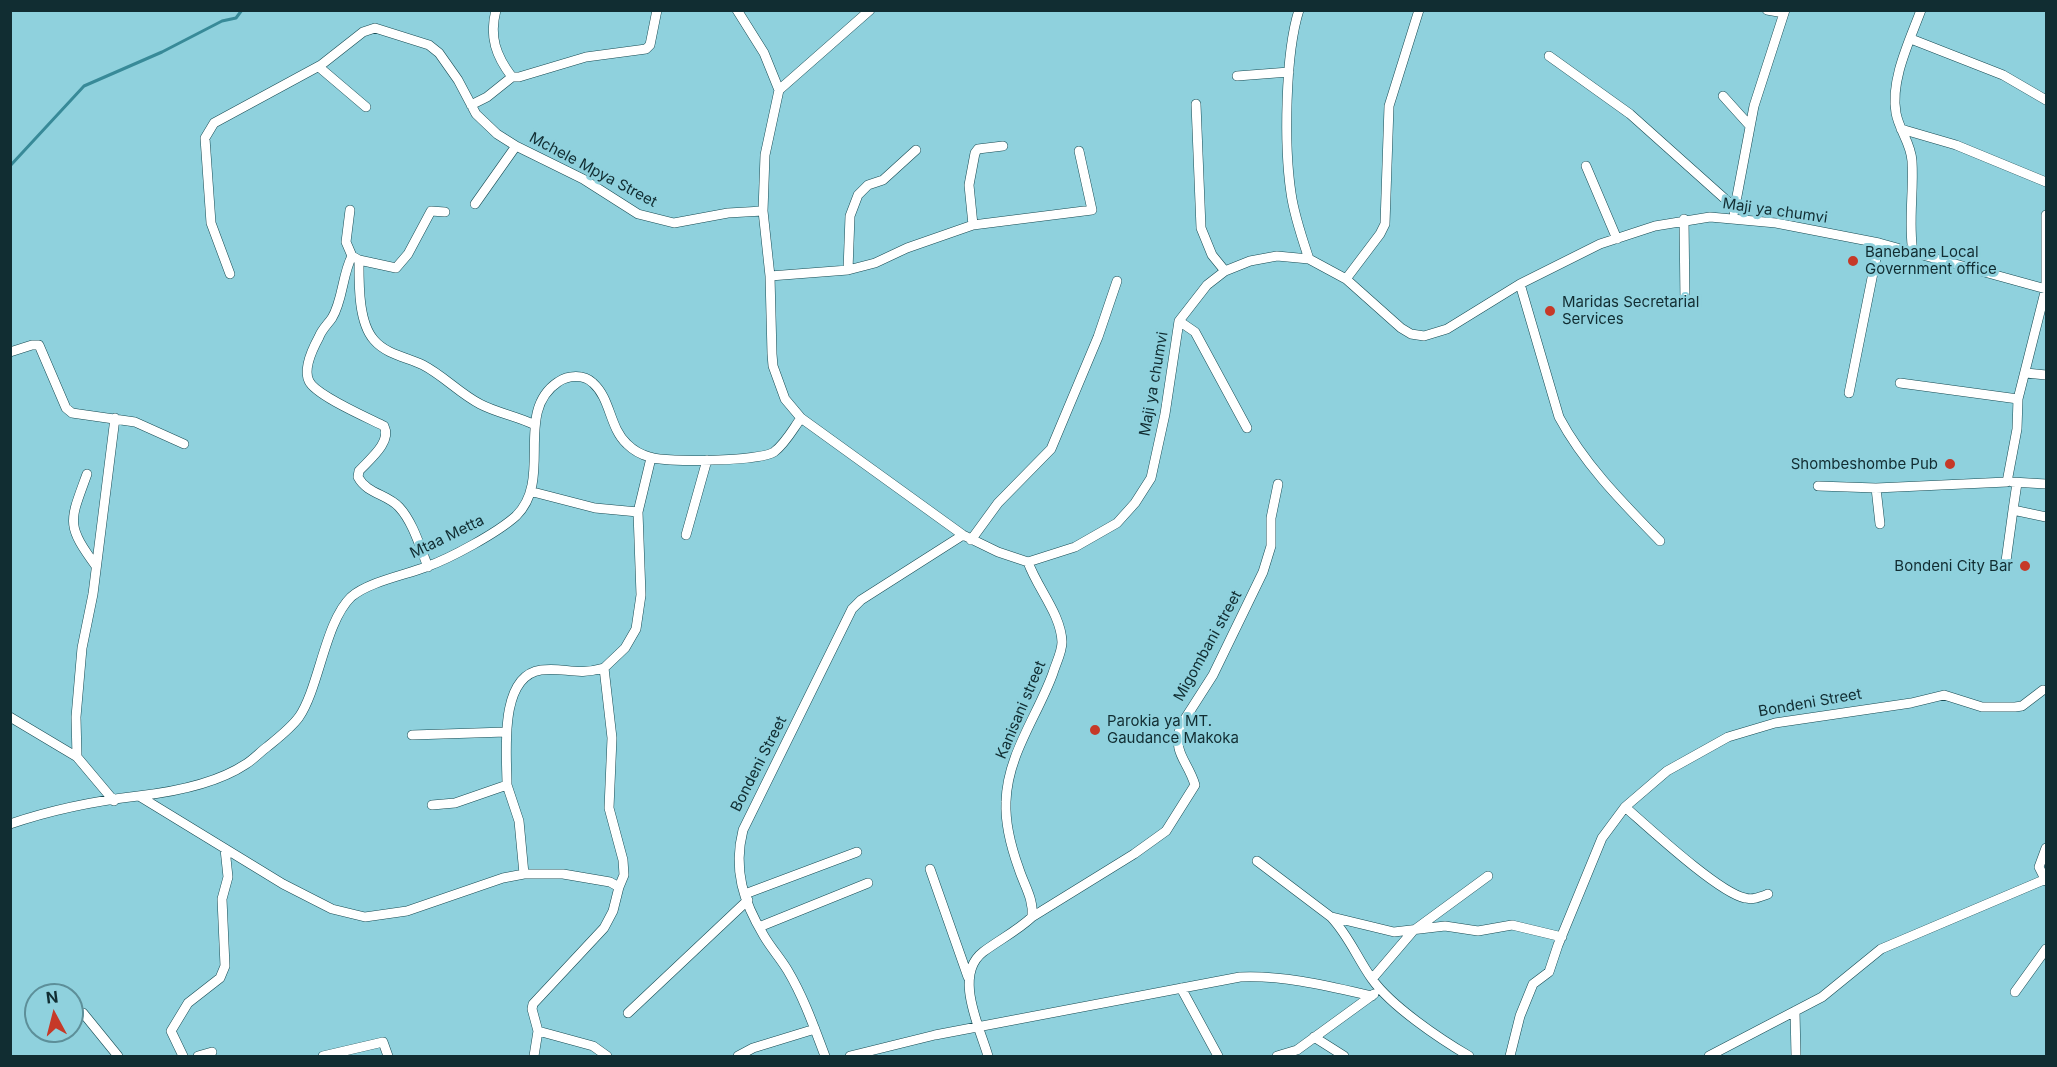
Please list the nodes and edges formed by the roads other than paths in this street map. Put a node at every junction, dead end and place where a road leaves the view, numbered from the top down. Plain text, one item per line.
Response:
1 (496, 10) edge
2 (657, 10) edge
3 (737, 10) edge
4 (870, 10) edge
5 (1299, 10) edge
6 (1419, 10) edge
7 (1767, 10) edge
8 (1921, 10) edge
9 (1785, 12) edge
10 (1911, 39) junction
11 (1549, 57) dead end
12 (319, 67) junction
13 (1290, 72) junction
14 (1237, 75) dead end
15 (512, 77) junction
16 (779, 90) junction
17 (1723, 96) dead end
18 (2046, 100) edge
19 (1196, 104) dead end
20 (471, 105) junction
21 (366, 107) dead end
22 (1750, 126) junction
23 (1901, 129) junction
24 (516, 146) junction
25 (1003, 146) dead end
26 (916, 150) dead end
27 (1079, 151) dead end
28 (1586, 166) dead end
29 (2046, 182) edge
30 (475, 204) dead end
31 (1734, 207) junction
32 (350, 210) dead end
33 (763, 211) junction
34 (445, 212) dead end
35 (2046, 215) edge
36 (1733, 217) junction
37 (1684, 219) junction
38 (973, 225) junction
39 (1617, 239) junction
40 (1879, 243) junction
41 (1913, 253) junction
42 (355, 258) junction
43 (1309, 259) junction
44 (848, 270) junction
45 (1225, 271) junction
46 (230, 274) dead end
47 (770, 276) junction
48 (1346, 279) junction
49 (1117, 281) dead end
50 (1520, 284) junction
51 (2046, 289) edge
52 (1685, 302) dead end
53 (1179, 321) junction
54 (10, 351) edge
55 (2026, 373) junction
56 (2046, 375) edge
57 (1900, 383) dead end
58 (1849, 393) dead end
59 (2018, 399) junction
60 (115, 417) junction
61 (801, 418) junction
62 (535, 425) junction
63 (1246, 428) dead end
64 (184, 444) dead end
65 (651, 458) junction
66 (707, 460) junction
67 (87, 474) dead end
68 (2007, 482) junction
69 (2017, 483) junction
70 (1278, 484) dead end
71 (2046, 484) edge
72 (1818, 486) dead end
73 (1876, 488) junction
74 (533, 492) junction
75 (2013, 510) junction
76 (638, 512) junction
77 (2046, 517) edge
78 (1880, 524) dead end
79 (686, 535) dead end
80 (967, 538) junction
81 (1660, 541) dead end
82 (2006, 561) dead end
83 (1028, 562) junction
84 (96, 566) junction
85 (428, 567) junction
86 (604, 668) junction
87 (2043, 690) dead end
88 (10, 717) edge
89 (506, 732) junction
90 (412, 735) dead end
91 (78, 757) junction
92 (507, 785) junction
93 (139, 796) junction
94 (114, 801) junction
95 (432, 805) dead end
96 (1625, 807) junction
97 (10, 824) edge
98 (2046, 848) edge
99 (225, 849) junction
100 (857, 852) dead end
101 (1257, 861) dead end
102 (930, 869) dead end
103 (524, 874) junction
104 (1488, 876) dead end
105 (2046, 880) edge
106 (868, 883) dead end
107 (619, 887) junction
108 (1768, 894) dead end
109 (746, 897) junction
110 (1032, 917) junction
111 (1331, 917) junction
112 (759, 927) junction
113 (1413, 931) junction
114 (1562, 937) junction
115 (2046, 949) edge
116 (969, 979) junction
117 (1372, 979) junction
118 (1181, 988) junction
119 (1381, 989) junction
120 (2015, 992) dead end
121 (1372, 996) junction
122 (1795, 1011) junction
123 (628, 1013) dead end
124 (84, 1014) edge
125 (980, 1026) junction
126 (814, 1029) junction
127 (538, 1031) junction
128 (1314, 1037) junction
129 (212, 1052) dead end
130 (118, 1056) edge
131 (183, 1056) edge
132 (198, 1056) edge
133 (323, 1056) edge
134 (388, 1056) edge
135 (534, 1056) edge
136 (607, 1056) edge
137 (738, 1056) edge
138 (825, 1056) edge
139 (850, 1056) edge
140 (988, 1056) edge
141 (1218, 1056) edge
142 (1282, 1056) edge
143 (1344, 1056) edge
144 (1469, 1056) edge
145 (1510, 1056) edge
146 (1709, 1056) edge
147 (1796, 1056) edge

1 - 15 street
2 - 15 street
3 - 16 street
4 - 16 street
5 - 13 street
6 - 48 street
7 - 9 street
8 - 10 street
9 - 22 street
10 - 18 street
10 - 23 street
11 - 31 street
12 - 20 street, Mchele Mpya Street
12 - 21 street
12 - 46 street
13 - 14 street
13 - 43 street
15 - 20 street
16 - 33 street
17 - 22 street
19 - 45 street
20 - 24 street, Mchele Mpya Street
22 - 31 street
23 - 29 street
23 - 41 street
24 - 30 street, Mchele Mpya Street
24 - 33 street, Mchele Mpya Street
25 - 38 street
26 - 44 street
27 - 38 street
28 - 39 street
31 - 36 street
32 - 42 street
33 - 47 street
34 - 42 street
35 - 51 street
36 - 37 street, Maji ya chumvi
36 - 40 street, Maji ya chumvi
37 - 39 street, Maji ya chumvi
37 - 52 street
38 - 44 street
39 - 50 street, Maji ya chumvi
40 - 41 street, Maji ya chumvi
40 - 58 street
41 - 51 street, Maji ya chumvi
42 - 62 street
42 - 85 street
43 - 45 street, Maji ya chumvi
43 - 48 street, Maji ya chumvi
44 - 47 street
45 - 53 street, Maji ya chumvi
47 - 61 street
48 - 50 street, Maji ya chumvi
49 - 80 street
50 - 81 street
51 - 55 street
53 - 63 street
53 - 83 street, Maji ya chumvi
54 - 60 street
55 - 56 street
55 - 59 street
57 - 59 street
59 - 68 street
60 - 64 street
60 - 84 street
61 - 66 street
61 - 80 street
62 - 65 street
62 - 74 street
65 - 66 street
65 - 76 street
66 - 79 street
67 - 84 street
68 - 69 street
68 - 73 street
69 - 71 street
69 - 75 street
70 - 110 street, Migombani street
72 - 73 street
73 - 78 street
74 - 76 street
74 - 85 street, Mtaa Metta
75 - 77 street
75 - 82 street
76 - 86 street
80 - 83 street
80 - 109 street, Bondeni Street
83 - 110 street, Kanisani street
84 - 91 street
85 - 93 street, Mtaa Metta
86 - 89 street
86 - 107 street
87 - 96 street, Bondeni Street
88 - 91 street
89 - 90 street
89 - 92 street
91 - 94 street
92 - 95 street
92 - 103 street
93 - 94 street, Mtaa Metta
93 - 99 street
94 - 97 street, Mtaa Metta
96 - 108 street
96 - 114 street, Bondeni Street
98 - 105 street
99 - 103 street
99 - 131 street
100 - 109 street
101 - 111 street
102 - 116 street
103 - 107 street
104 - 113 street
105 - 122 street
106 - 112 street
107 - 127 street
109 - 112 street, Bondeni Street
109 - 123 street
110 - 116 street
111 - 113 street
111 - 117 street
112 - 126 street, Bondeni Street
113 - 114 street
113 - 117 street
114 - 145 street, Bondeni Street
115 - 120 street
116 - 125 street
117 - 119 street
118 - 121 street
118 - 125 street
118 - 141 street
119 - 121 street
119 - 144 street
121 - 128 street
122 - 146 street
122 - 147 street
124 - 130 street
125 - 139 street
125 - 140 street
126 - 137 street
126 - 138 street, Bondeni Street
127 - 135 street
127 - 136 street
128 - 142 street
128 - 143 street
129 - 132 street
133 - 134 street

